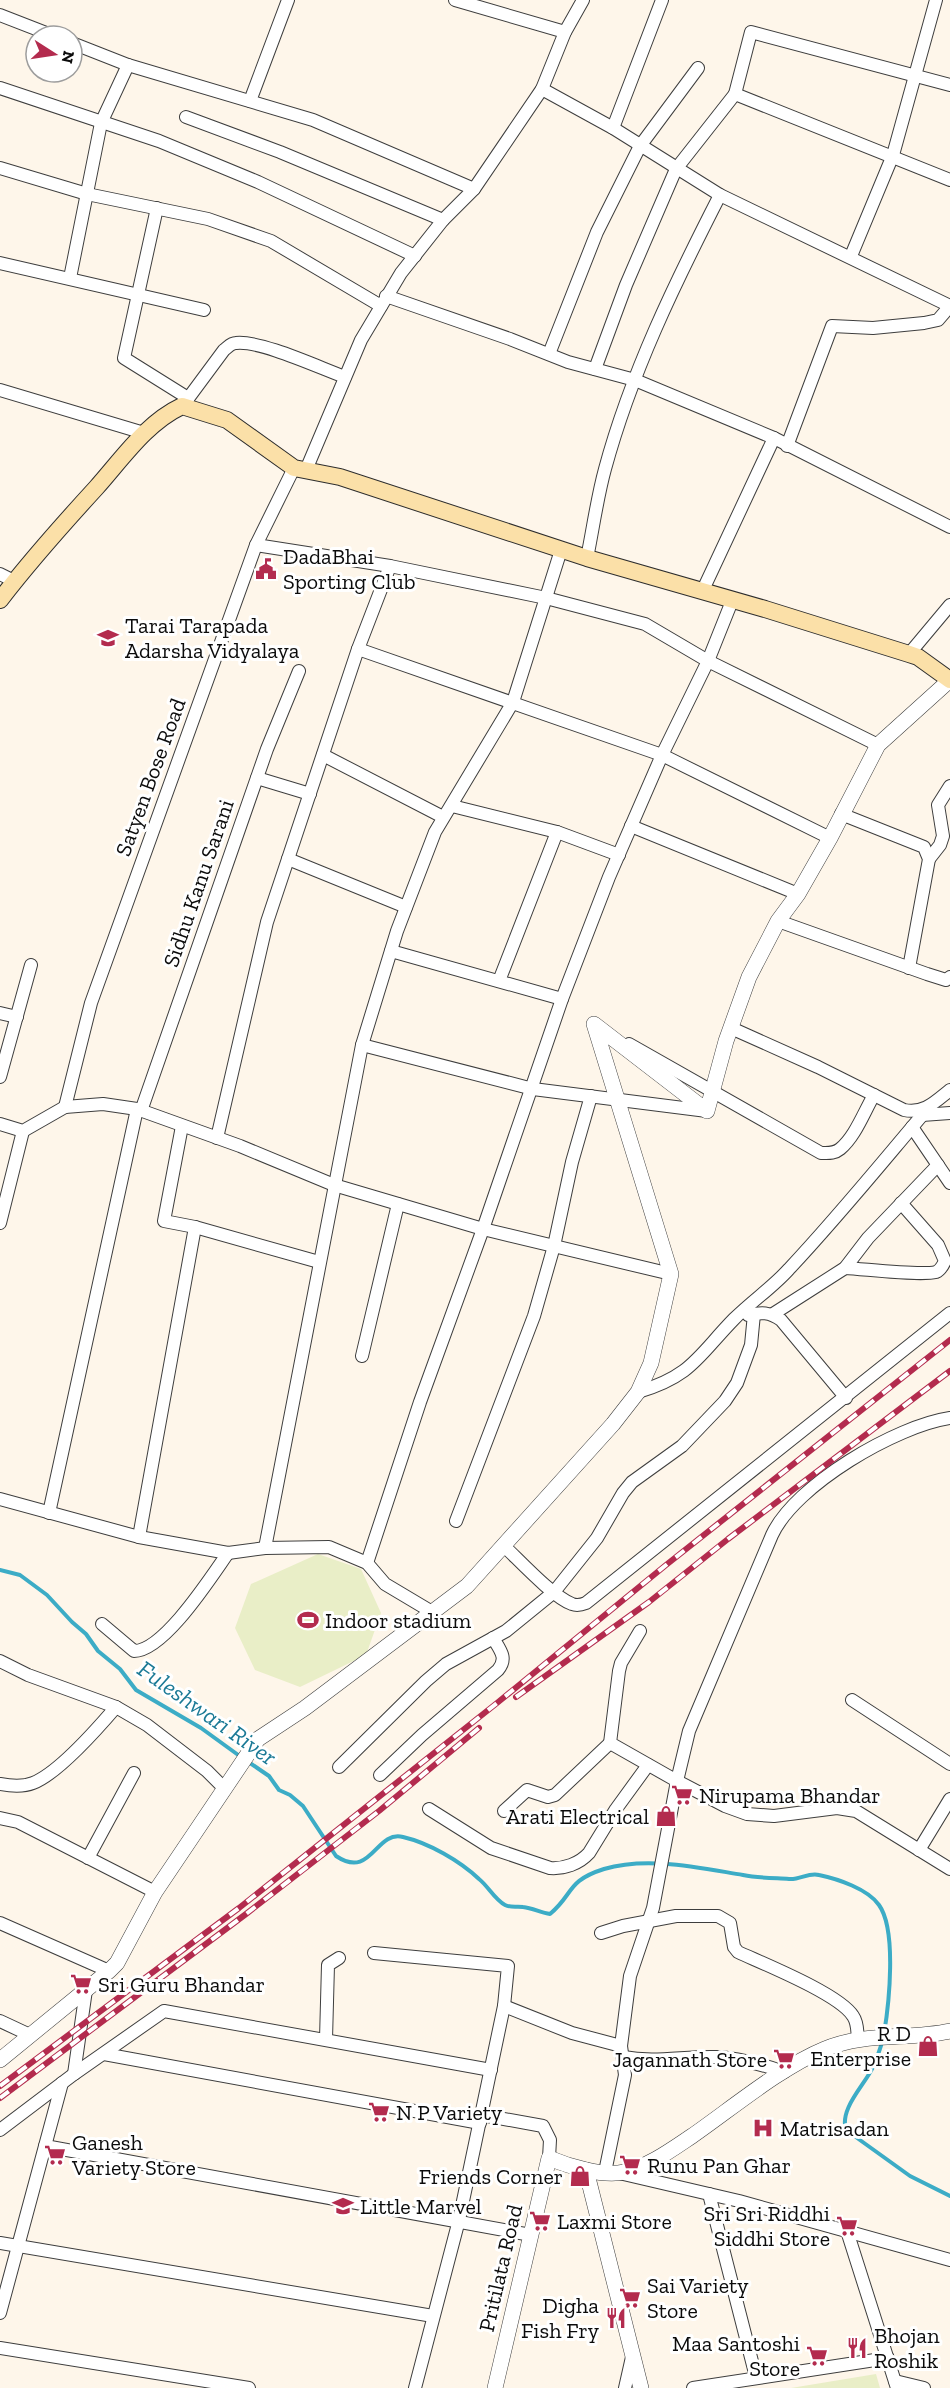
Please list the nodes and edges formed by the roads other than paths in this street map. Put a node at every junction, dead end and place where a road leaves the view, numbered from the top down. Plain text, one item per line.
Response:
1 (288, 0) edge
2 (454, 0) edge
3 (583, 0) edge
4 (662, 0) edge
5 (936, 0) edge
6 (484, 3) edge
7 (0, 15) edge
8 (24, 24) edge
9 (566, 32) junction
10 (84, 48) edge
11 (128, 64) junction
12 (698, 68) dead end
13 (916, 76) junction
14 (950, 85) edge
15 (0, 88) edge
16 (542, 89) junction
17 (735, 94) junction
18 (250, 101) junction
19 (186, 117) dead end
20 (101, 123) junction
21 (613, 128) junction
22 (640, 146) junction
23 (893, 155) junction
24 (0, 168) edge
25 (676, 169) junction
26 (950, 180) edge
27 (474, 189) junction
28 (87, 194) junction
29 (720, 195) junction
30 (157, 208) junction
31 (443, 220) junction
32 (415, 256) junction
33 (851, 256) junction
34 (0, 263) edge
35 (70, 278) junction
36 (138, 296) junction
37 (383, 301) junction
38 (950, 306) edge
39 (204, 309) dead end
40 (944, 322) edge
41 (549, 354) junction
42 (595, 369) junction
43 (345, 378) junction
44 (635, 380) junction
45 (0, 390) edge
46 (185, 402) junction
47 (144, 433) junction
48 (774, 438) junction
49 (787, 446) junction
50 (300, 469) junction
51 (950, 527) edge
52 (255, 545) junction
53 (561, 550) junction
54 (586, 558) junction
55 (390, 566) junction
56 (7, 577) edge
57 (702, 592) junction
58 (546, 598) junction
59 (0, 600) edge
60 (732, 601) junction
61 (950, 605) edge
62 (358, 649) junction
63 (909, 654) junction
64 (708, 661) junction
65 (299, 671) dead end
66 (950, 680) edge
67 (513, 702) junction
68 (878, 745) junction
69 (323, 755) junction
70 (662, 755) junction
71 (257, 778) junction
72 (950, 786) edge
73 (310, 794) junction
74 (452, 806) junction
75 (841, 814) junction
76 (443, 817) junction
77 (631, 826) junction
78 (557, 832) junction
79 (830, 838) junction
80 (619, 855) junction
81 (288, 859) junction
82 (929, 859) junction
83 (798, 894) junction
84 (406, 908) junction
85 (778, 921) junction
86 (391, 951) junction
87 (31, 965) dead end
88 (909, 968) junction
89 (950, 977) edge
90 (499, 981) junction
91 (562, 999) junction
92 (0, 1013) edge
93 (16, 1017) junction
94 (594, 1024) junction
95 (731, 1028) junction
96 (362, 1046) junction
97 (0, 1077) edge
98 (533, 1089) junction
99 (950, 1090) edge
100 (874, 1095) junction
101 (591, 1096) junction
102 (65, 1107) junction
103 (139, 1110) junction
104 (707, 1111) junction
105 (926, 1111) junction
106 (950, 1113) edge
107 (0, 1124) edge
108 (182, 1126) junction
109 (912, 1127) junction
110 (23, 1131) junction
111 (217, 1138) junction
112 (938, 1165) junction
113 (950, 1183) edge
114 (334, 1185) junction
115 (901, 1203) junction
116 (398, 1204) junction
117 (0, 1223) edge
118 (195, 1227) junction
119 (483, 1229) junction
120 (554, 1246) junction
121 (319, 1262) junction
122 (844, 1268) junction
123 (671, 1275) junction
124 (950, 1313) edge
125 (754, 1314) junction
126 (773, 1314) junction
127 (735, 1318) junction
128 (363, 1356) dead end
129 (638, 1392) junction
130 (846, 1398) junction
131 (950, 1418) edge
132 (0, 1499) edge
133 (50, 1513) junction
134 (456, 1521) dead end
135 (139, 1536) junction
136 (504, 1546) junction
137 (265, 1548) junction
138 (228, 1553) junction
139 (367, 1563) junction
140 (554, 1592) junction
141 (432, 1612) junction
142 (102, 1624) dead end
143 (640, 1631) dead end
144 (493, 1638) junction
145 (0, 1661) edge
146 (852, 1700) dead end
147 (117, 1707) junction
148 (610, 1743) junction
149 (950, 1764) edge
150 (648, 1765) junction
151 (339, 1767) dead end
152 (134, 1773) dead end
153 (380, 1775) dead end
154 (677, 1781) junction
155 (227, 1782) junction
156 (0, 1784) edge
157 (950, 1799) edge
158 (429, 1809) dead end
159 (504, 1811) dead end
160 (0, 1818) edge
161 (919, 1850) junction
162 (88, 1858) junction
163 (950, 1869) edge
164 (155, 1892) junction
165 (0, 1923) edge
166 (648, 1923) junction
167 (600, 1933) dead end
168 (374, 1953) dead end
169 (339, 1958) dead end
170 (109, 1971) junction
171 (86, 1990) junction
172 (504, 2006) junction
173 (0, 2021) edge
174 (950, 2031) edge
175 (30, 2035) junction
176 (863, 2038) junction
177 (326, 2039) junction
178 (622, 2051) junction
179 (0, 2054) edge
180 (104, 2054) junction
181 (0, 2060) edge
182 (491, 2070) junction
183 (784, 2072) junction
184 (74, 2073) junction
185 (62, 2083) junction
186 (481, 2119) junction
187 (0, 2130) edge
188 (45, 2146) junction
189 (549, 2158) junction
190 (586, 2170) junction
191 (611, 2172) junction
192 (709, 2194) junction
193 (459, 2220) junction
194 (847, 2231) junction
195 (531, 2235) junction
196 (0, 2243) edge
197 (19, 2247) junction
198 (950, 2260) edge
199 (0, 2313) edge
200 (432, 2316) junction
201 (0, 2348) edge
202 (633, 2354) junction
203 (888, 2358) junction
204 (756, 2377) junction
205 (896, 2385) edge
206 (249, 2388) edge
207 (415, 2388) edge
208 (495, 2388) edge
209 (626, 2388) edge
210 (641, 2388) edge
211 (693, 2388) edge
212 (924, 2388) edge

1 - 18 street
2 - 6 street
3 - 9 street, Satyen Bose Road
4 - 21 street
5 - 13 street
6 - 9 street
7 - 8 street
9 - 16 street, Satyen Bose Road
10 - 11 street
11 - 18 street
11 - 20 street
12 - 22 street
13 - 14 street
13 - 17 street
13 - 23 street
15 - 20 street
16 - 21 street
16 - 27 street, Satyen Bose Road
17 - 23 street
17 - 25 street
18 - 27 street
19 - 31 street
20 - 28 street
20 - 32 street
21 - 22 street
22 - 25 street
22 - 41 street
23 - 26 street
23 - 33 street
24 - 28 street
25 - 29 street
25 - 42 street
27 - 31 street, Satyen Bose Road
28 - 30 street
28 - 35 street
29 - 33 street
29 - 44 street
30 - 36 street
30 - 37 street
31 - 32 street, Satyen Bose Road
32 - 37 street, Satyen Bose Road
33 - 38 street
34 - 35 street
35 - 36 street
36 - 39 street
36 - 46 street
37 - 41 street
37 - 43 street, Satyen Bose Road
38 - 40 street
40 - 49 street
41 - 42 street
42 - 44 street
43 - 46 street
43 - 50 street, Satyen Bose Road
44 - 48 street
44 - 54 street
45 - 47 street
46 - 47 main road
46 - 50 main road
47 - 56 main road
48 - 49 street
48 - 57 street
49 - 51 street
50 - 52 street, Satyen Bose Road
50 - 53 main road
52 - 55 street
52 - 102 street, Satyen Bose Road
53 - 54 main road
53 - 58 street
54 - 57 main road
55 - 58 street
55 - 62 street
56 - 59 main road
57 - 60 main road
58 - 64 street
58 - 67 street
60 - 63 main road
60 - 64 street
61 - 63 street
62 - 67 street
62 - 69 street
63 - 66 main road
64 - 68 street
64 - 70 street
65 - 71 street, Sidhu Kanu Sarani
66 - 68 street
67 - 70 street
67 - 74 street
68 - 75 street
69 - 73 street
69 - 76 street
70 - 77 street
70 - 79 street
71 - 73 street
71 - 103 street, Sidhu Kanu Sarani
72 - 82 street
73 - 81 street
74 - 76 street
74 - 78 street
75 - 79 street
75 - 82 street
76 - 84 street
77 - 80 street
77 - 83 street
78 - 80 street
78 - 90 street
79 - 83 street
80 - 91 street
81 - 84 street
81 - 111 street
82 - 88 street
83 - 85 street
84 - 86 street
85 - 88 street
85 - 95 street
86 - 90 street
86 - 96 street
87 - 93 street
88 - 89 street
90 - 91 street
91 - 98 street
92 - 93 street
93 - 97 street
94 - 100 street
94 - 104 street
94 - 123 street
95 - 100 street
95 - 104 street
96 - 98 street
96 - 114 street
98 - 101 street
98 - 119 street
99 - 105 street
100 - 105 street
101 - 104 street
101 - 120 street
102 - 103 street
102 - 110 street
103 - 108 street
103 - 133 street, Sidhu Kanu Sarani
105 - 106 street
105 - 109 street
107 - 110 street
108 - 111 street
108 - 118 street
109 - 112 street
109 - 127 street
110 - 117 street
111 - 114 street
112 - 113 street
112 - 115 street
114 - 116 street
114 - 121 street
115 - 122 street
115 - 122 street
116 - 119 street
116 - 128 street
118 - 121 street
118 - 135 street
119 - 120 street
119 - 139 street
120 - 123 street
120 - 134 street
121 - 137 street
122 - 126 street
123 - 129 street
124 - 130 street
125 - 126 street
125 - 127 street
125 - 140 street
126 - 130 street
127 - 129 street
129 - 136 street
130 - 140 street
131 - 154 street
132 - 133 street
133 - 135 street
135 - 138 street
136 - 140 street
136 - 141 street
137 - 138 street
137 - 139 street
138 - 142 street
139 - 141 street
140 - 144 street
141 - 155 street
143 - 148 street
144 - 151 street
144 - 153 street
145 - 147 street
146 - 149 street
147 - 155 street
147 - 156 street
148 - 150 street
148 - 159 street
150 - 154 street
150 - 158 street
152 - 162 street
154 - 161 street
154 - 166 street
155 - 164 street
157 - 161 street
160 - 162 street
161 - 163 street
162 - 164 street
164 - 170 street
165 - 170 street
166 - 167 street
166 - 176 street
166 - 178 street
168 - 172 street
169 - 177 street
170 - 171 street
171 - 175 street
171 - 184 street
172 - 178 street
172 - 182 street
173 - 175 street
174 - 176 street
175 - 179 street
175 - 181 street
176 - 183 street
177 - 180 street
177 - 182 street
178 - 183 street
178 - 191 street
180 - 184 street
180 - 186 street
182 - 186 street
183 - 191 street
184 - 185 street
185 - 187 street
185 - 188 street
186 - 189 street
186 - 193 street
188 - 193 street
188 - 197 street
189 - 190 street
189 - 195 street, Pritilata Road
190 - 191 street
190 - 202 street
191 - 192 street
192 - 194 street
192 - 204 street
193 - 195 street
193 - 200 street
194 - 198 street
194 - 203 street
195 - 208 street, Pritilata Road
196 - 197 street
197 - 199 street
197 - 200 street
200 - 207 street
201 - 206 street
202 - 209 street
202 - 210 street
203 - 204 street
203 - 205 street
204 - 211 street
205 - 212 street

